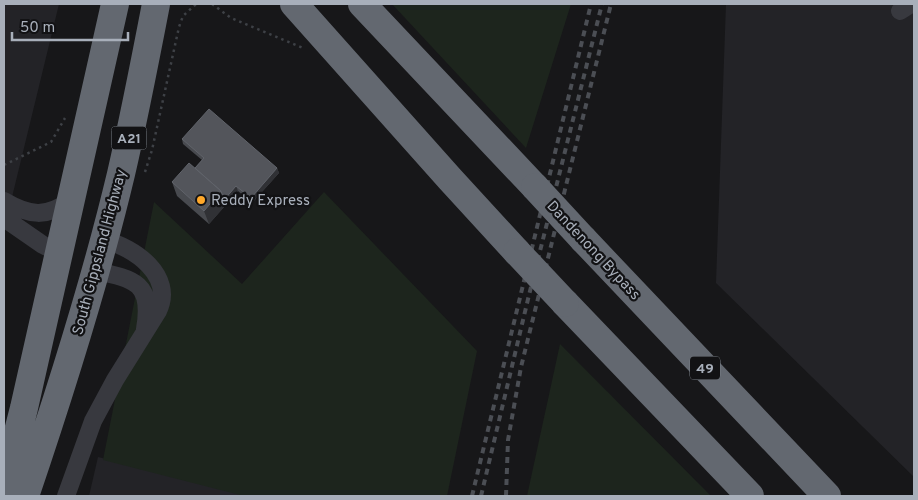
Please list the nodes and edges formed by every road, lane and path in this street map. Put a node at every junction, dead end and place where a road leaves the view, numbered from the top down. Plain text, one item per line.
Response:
1 (114, 4) edge
2 (156, 4) edge
3 (287, 4) edge
4 (362, 4) edge
5 (302, 12) edge
6 (65, 118) dead end
7 (4, 165) edge
8 (71, 200) junction
9 (4, 201) edge
10 (4, 218) edge
11 (104, 240) junction
12 (59, 253) junction
13 (96, 271) junction
14 (144, 332) junction
15 (4, 486) edge
16 (25, 496) edge
17 (66, 496) edge
18 (750, 496) edge
19 (827, 496) edge

1 - 8 highway
2 - 11 highway, South Gippsland Highway / A21
3 - 5 highway
4 - 19 highway, Dandenong Bypass / 49, bridge
5 - 18 highway, bridge
6 - 7 path
8 - 9 street
8 - 12 highway
10 - 12 street
11 - 12 highway
11 - 13 highway, South Gippsland Highway / A21
11 - 14 street
12 - 13 highway
12 - 15 highway
13 - 14 street
13 - 16 highway, South Gippsland Highway / A21
14 - 17 street

